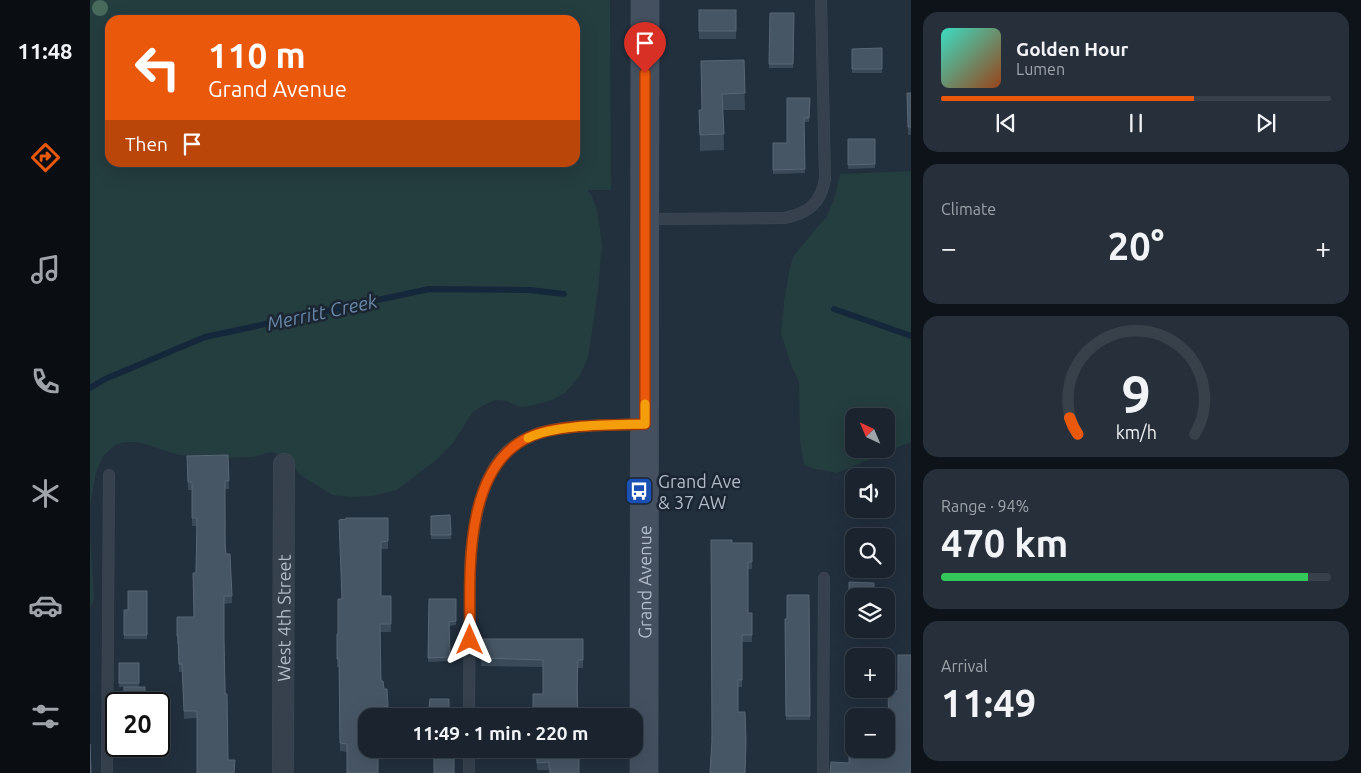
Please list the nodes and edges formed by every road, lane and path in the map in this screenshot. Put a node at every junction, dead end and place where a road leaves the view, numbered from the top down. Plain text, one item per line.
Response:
1 (644, 0) edge
2 (821, 0) edge
3 (645, 219) junction
4 (645, 424) junction
5 (284, 464) dead end
6 (108, 475) dead end
7 (824, 578) dead end
8 (470, 708) edge
9 (469, 758) edge
10 (107, 773) edge
11 (283, 773) edge
12 (469, 773) edge
13 (644, 773) edge
14 (823, 773) edge

1 - 3 main road, Grand Avenue
2 - 3 lane
3 - 4 main road, Grand Avenue
4 - 8 lane
4 - 13 main road, Grand Avenue
5 - 11 street, West 4th Street
6 - 10 lane
7 - 14 lane
9 - 12 lane

